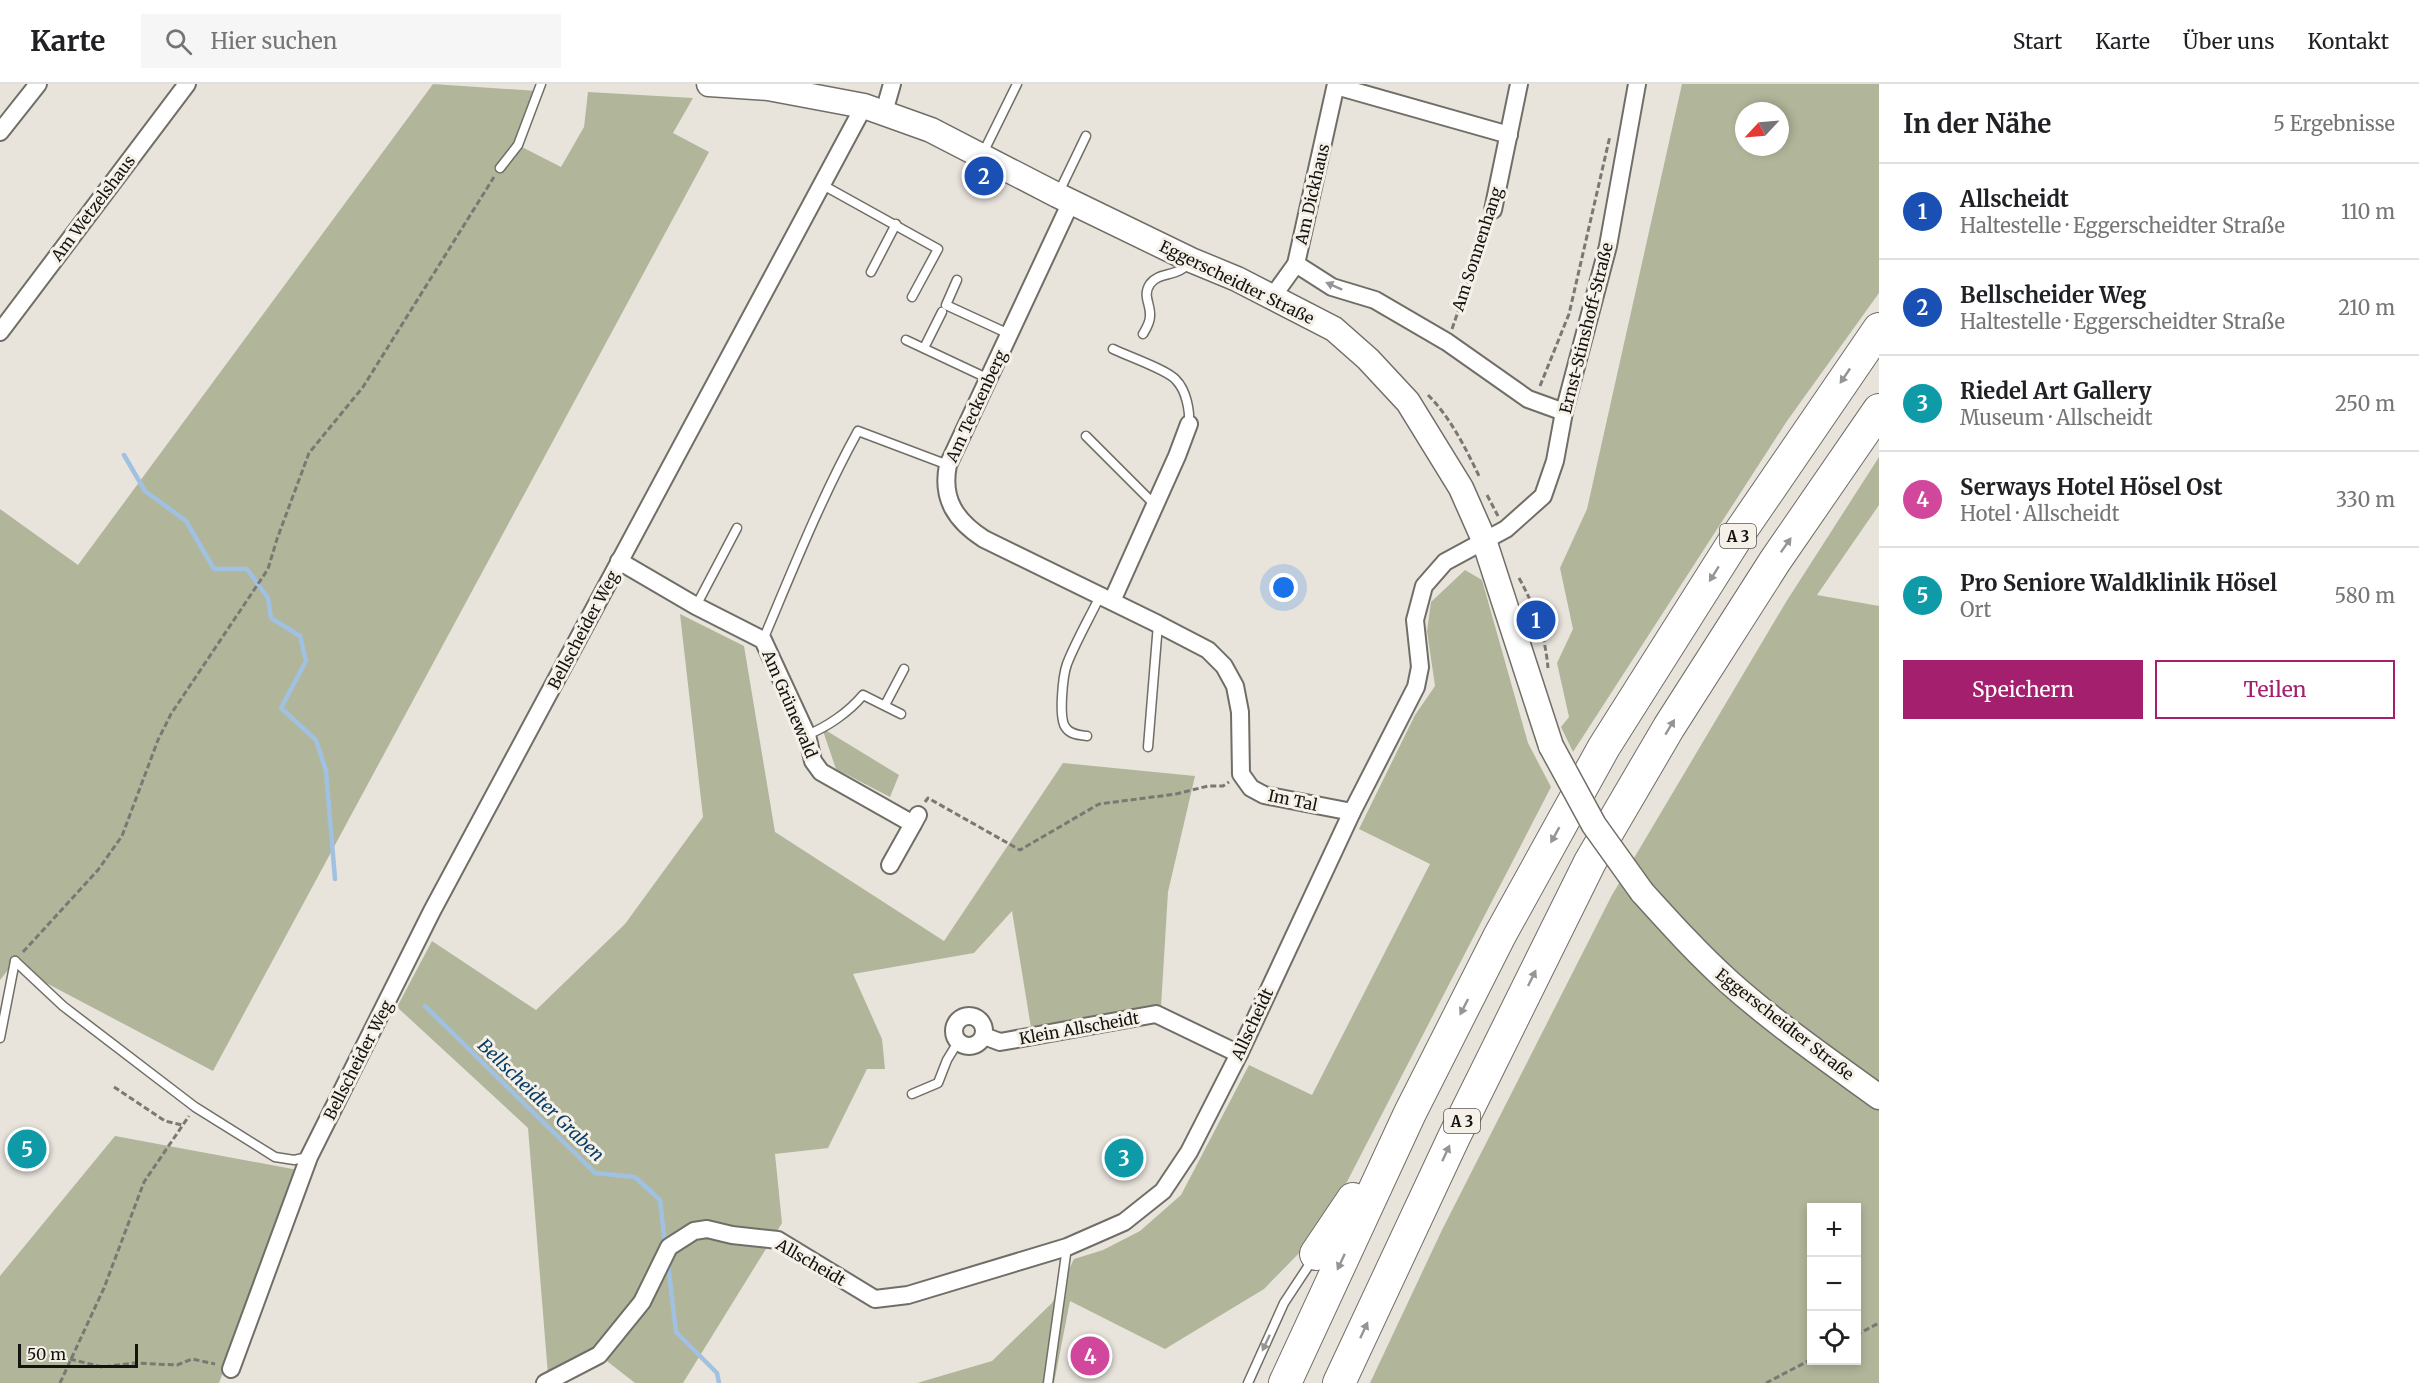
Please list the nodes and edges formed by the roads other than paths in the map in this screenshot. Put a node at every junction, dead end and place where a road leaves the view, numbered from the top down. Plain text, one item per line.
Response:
1 (38, 84) edge
2 (187, 84) edge
3 (541, 84) edge
4 (709, 84) edge
5 (892, 84) edge
6 (1017, 84) edge
7 (1519, 84) edge
8 (1636, 84) edge
9 (1336, 85) edge
10 (874, 109) junction
11 (0, 132) edge
12 (1509, 135) junction
13 (1086, 136) dead end
14 (982, 156) junction
15 (500, 168) road end
16 (821, 184) junction
17 (1064, 199) junction
18 (1493, 210) road end
19 (896, 224) junction
20 (1191, 260) junction
21 (1296, 264) junction
22 (871, 272) dead end
23 (957, 280) dead end
24 (1273, 296) junction
25 (912, 297) dead end
26 (942, 312) dead end
27 (1879, 329) edge
28 (0, 332) edge
29 (1009, 334) junction
30 (1143, 334) dead end
31 (906, 340) dead end
32 (924, 348) junction
33 (1113, 349) dead end
34 (989, 379) junction
35 (1879, 410) edge
36 (1564, 412) junction
37 (1189, 424) joint
38 (1086, 436) dead end
39 (948, 465) junction
40 (1155, 504) junction
41 (737, 528) dead end
42 (1484, 540) junction
43 (619, 561) junction
44 (1106, 599) junction
45 (696, 606) junction
46 (1158, 624) junction
47 (763, 640) junction
48 (904, 669) dead end
49 (885, 705) junction
50 (901, 714) dead end
51 (807, 735) junction
52 (1087, 736) dead end
53 (1148, 747) dead end
54 (1241, 774) joint
55 (1352, 812) junction
56 (890, 865) dead end
57 (984, 1036) junction
58 (0, 1038) edge
59 (958, 1042) junction
60 (1239, 1054) junction
61 (912, 1094) dead end
62 (1879, 1097) edge
63 (1410, 1113) junction
64 (309, 1157) junction
65 (1067, 1247) junction
66 (1316, 1254) joint
67 (231, 1369) road end
68 (544, 1383) edge
69 (1048, 1383) edge
70 (1248, 1383) edge
71 (1285, 1383) edge
72 (1339, 1383) edge

1 - 11 street
2 - 28 street, Am Wetzelshaus
3 - 15 lane
4 - 10 street, Eggerscheidter Straße
5 - 10 street, Bellscheider Weg
6 - 14 lane
7 - 12 street, Am Sonnenhang
8 - 36 street, Ernst-Stinshoff-Straße
9 - 12 street
9 - 21 street, Am Dickhaus
10 - 14 street, Eggerscheidter Straße
10 - 16 street, Bellscheider Weg
12 - 18 street, Am Sonnenhang
13 - 17 lane
14 - 17 street, Eggerscheidter Straße
16 - 19 lane
16 - 43 street, Bellscheider Weg
17 - 20 street, Eggerscheidter Straße
17 - 29 street, Am Teckenberg
19 - 22 lane
19 - 25 lane
20 - 24 street, Eggerscheidter Straße
20 - 30 lane
21 - 24 street, Am Dickhaus
36 -> 21 street
23 - 29 lane
24 - 42 street, Eggerscheidter Straße
26 - 32 lane
27 -> 63 highway, A 3
29 - 34 street, Am Teckenberg
31 - 32 lane
32 - 34 lane
33 - 37 lane
34 - 39 street, Am Teckenberg
72 -> 35 highway, A 3
36 - 42 street, Ernst-Stinshoff-Straße
37 - 40 street
38 - 40 lane
39 - 44 street, Am Teckenberg
39 - 47 lane
40 - 44 street
41 - 45 lane
42 - 55 street, Allscheidt
42 - 62 street, Eggerscheidter Straße, bridge
43 - 45 street, Am Grünewald
43 - 64 street, Bellscheider Weg
44 - 46 street, Am Teckenberg
44 - 52 lane
45 - 47 street, Am Grünewald
46 - 53 lane
46 - 54 street, Am Teckenberg
47 - 51 street, Am Grünewald
48 - 49 lane
49 - 50 lane
49 - 51 lane
51 - 56 street, Am Grünewald
54 - 55 street, Im Tal
55 - 60 street, Allscheidt
57 - 59 street, Klein Allscheidt
57 - 59 street
57 - 60 street, Klein Allscheidt
58 - 64 lane
59 - 61 lane
60 - 65 street, Allscheidt
63 - 66 highway
63 -> 71 highway, A 3
64 - 67 street, Bellscheider Weg
65 - 68 street, Allscheidt
65 - 69 lane
66 -> 70 lane

